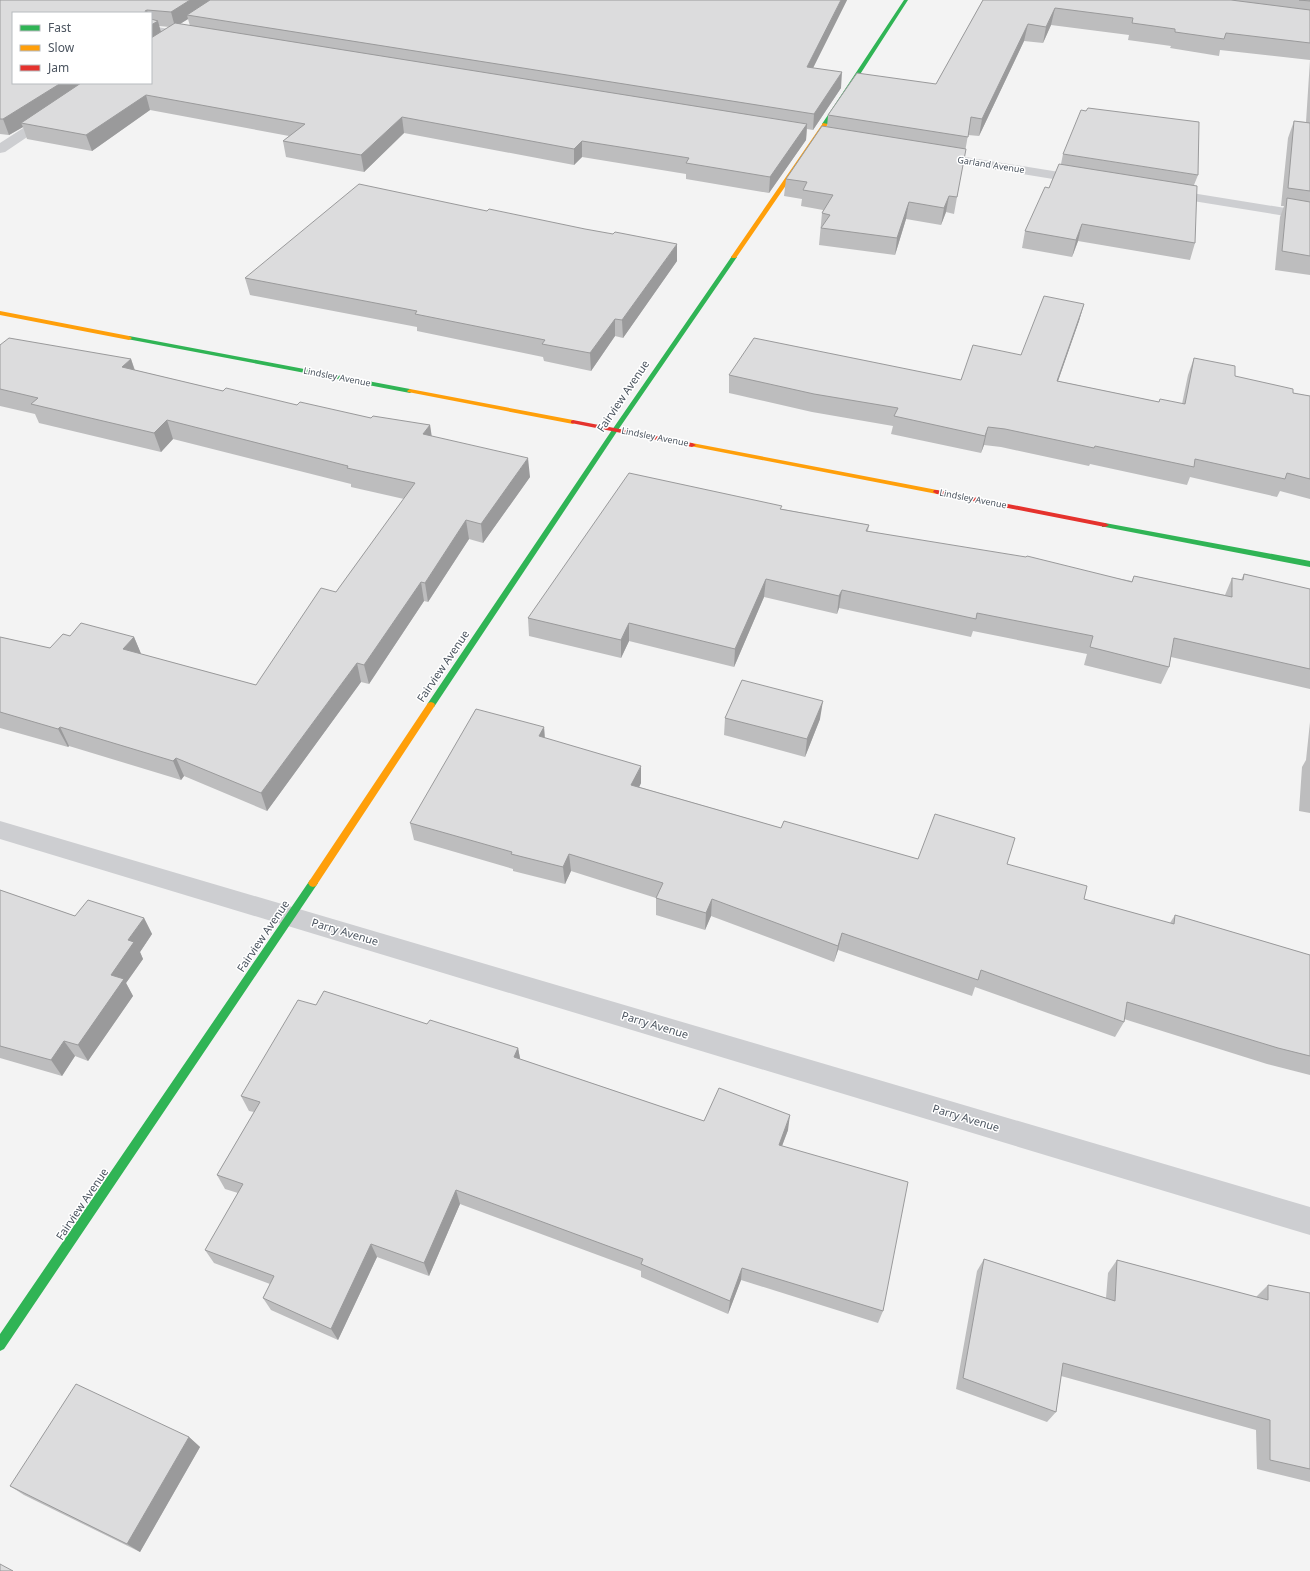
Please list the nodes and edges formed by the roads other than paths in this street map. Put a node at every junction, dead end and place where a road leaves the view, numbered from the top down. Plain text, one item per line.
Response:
1 (906, 0) edge
2 (189, 25) edge
3 (152, 29) edge
4 (177, 33) junction
5 (208, 38) edge
6 (164, 41) edge
7 (99, 84) edge
8 (801, 134) edge
9 (816, 137) junction
10 (832, 139) edge
11 (0, 149) edge
12 (918, 153) edge
13 (1098, 182) edge
14 (1153, 191) edge
15 (1310, 216) edge
16 (0, 313) edge
17 (615, 430) junction
18 (1310, 564) edge
19 (0, 830) edge
20 (291, 916) junction
21 (1310, 1221) edge
22 (0, 1345) edge

1 - 9 street, Fairview Avenue
2 - 4 street
3 - 4 street
4 - 5 street
4 - 6 street
7 - 11 street
8 - 9 street
9 - 10 street
9 - 17 street, Fairview Avenue
12 - 13 street, Garland Avenue
14 - 15 street
16 - 17 street, Lindsley Avenue
17 - 18 street, Lindsley Avenue
17 - 20 street, Fairview Avenue
19 - 20 street, Parry Avenue
20 - 21 street, Parry Avenue
20 - 22 street, Fairview Avenue

